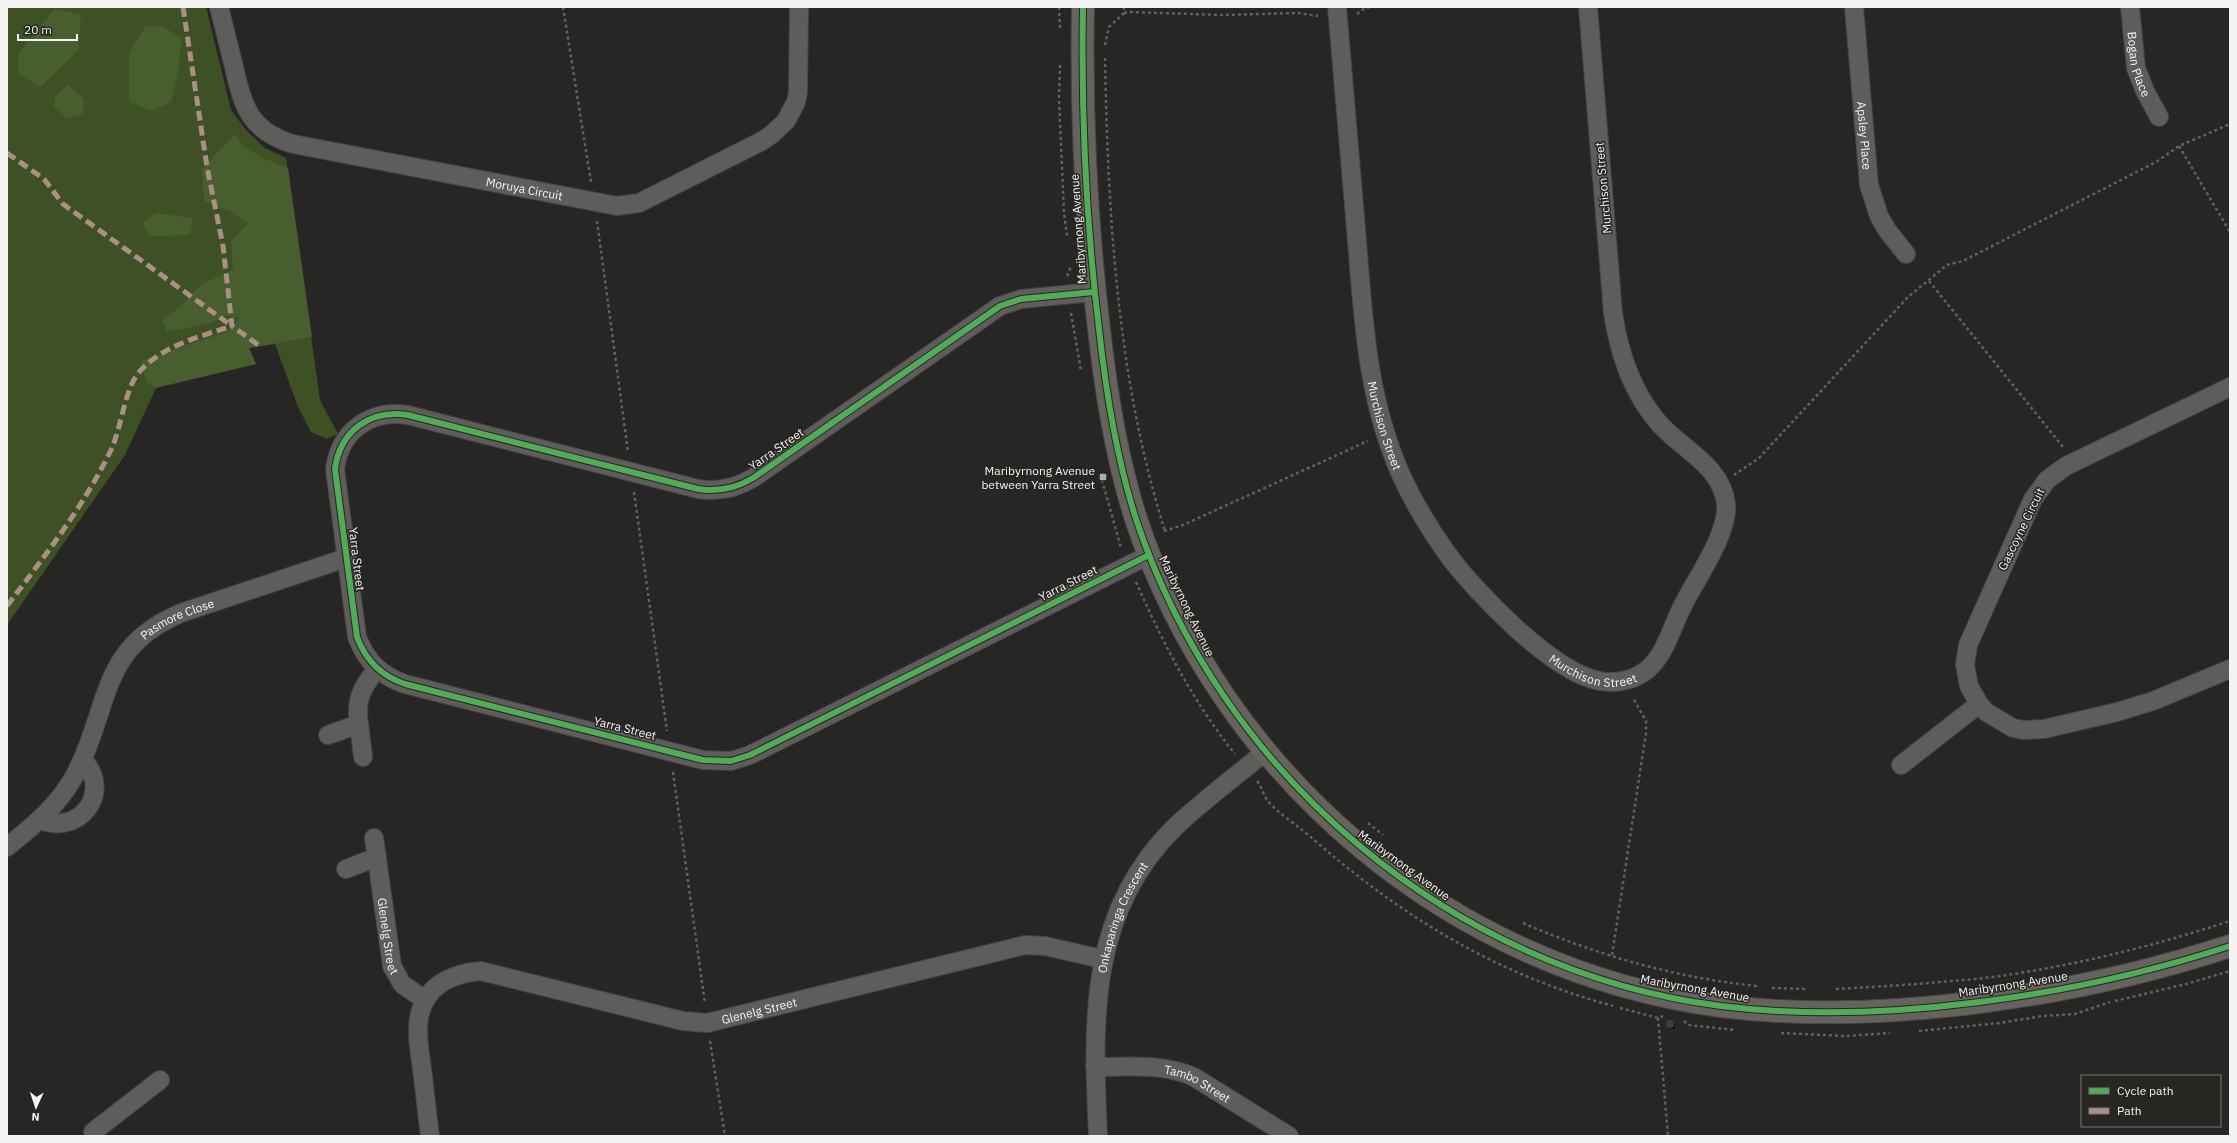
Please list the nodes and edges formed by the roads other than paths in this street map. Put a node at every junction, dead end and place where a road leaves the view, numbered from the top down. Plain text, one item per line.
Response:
1 (219, 7) edge
2 (799, 7) edge
3 (1083, 7) edge
4 (1337, 7) edge
5 (1588, 7) edge
6 (1854, 7) edge
7 (2130, 7) edge
8 (2159, 117) dead end
9 (1906, 254) dead end
10 (1094, 292) junction
11 (2230, 387) edge
12 (1149, 555) junction
13 (346, 558) junction
14 (377, 669) junction
15 (2230, 669) edge
16 (1979, 704) junction
17 (358, 724) junction
18 (328, 735) dead end
19 (1265, 752) junction
20 (363, 758) dead end
21 (83, 760) junction
22 (1901, 765) dead end
23 (40, 820) junction
24 (374, 838) dead end
25 (7, 848) edge
26 (377, 857) junction
27 (346, 869) dead end
28 (2230, 946) edge
29 (1102, 959) junction
30 (425, 1000) junction
31 (1095, 1067) junction
32 (160, 1080) dead end
33 (95, 1136) edge
34 (430, 1136) edge
35 (1098, 1136) edge
36 (1289, 1136) edge

1 - 2 street, Moruya Circuit
3 - 10 street, Maribyrnong Avenue
4 - 5 street, Murchison Street
6 - 9 street, Apsley Place
7 - 8 street, Bogan Place
10 - 12 street, Maribyrnong Avenue
10 - 13 street, Yarra Street
11 - 16 street, Gascoyne Circuit
12 - 14 street, Yarra Street
12 - 19 street, Maribyrnong Avenue
13 - 14 street, Yarra Street
13 - 21 street, Pasmore Close
14 - 17 street
15 - 16 street, Gascoyne Circuit
16 - 22 street
17 - 18 street
17 - 20 street
19 - 28 street, Maribyrnong Avenue
19 - 29 street, Onkaparinga Crescent
21 - 23 street, Pasmore Close
21 - 23 street
23 - 25 street, Pasmore Close
24 - 26 street, Glenelg Street
26 - 27 street
26 - 30 street, Glenelg Street
29 - 30 street, Glenelg Street
29 - 31 street, Onkaparinga Crescent
30 - 34 street, Glenelg Street
31 - 35 street, Onkaparinga Crescent
31 - 36 street, Tambo Street
32 - 33 street

